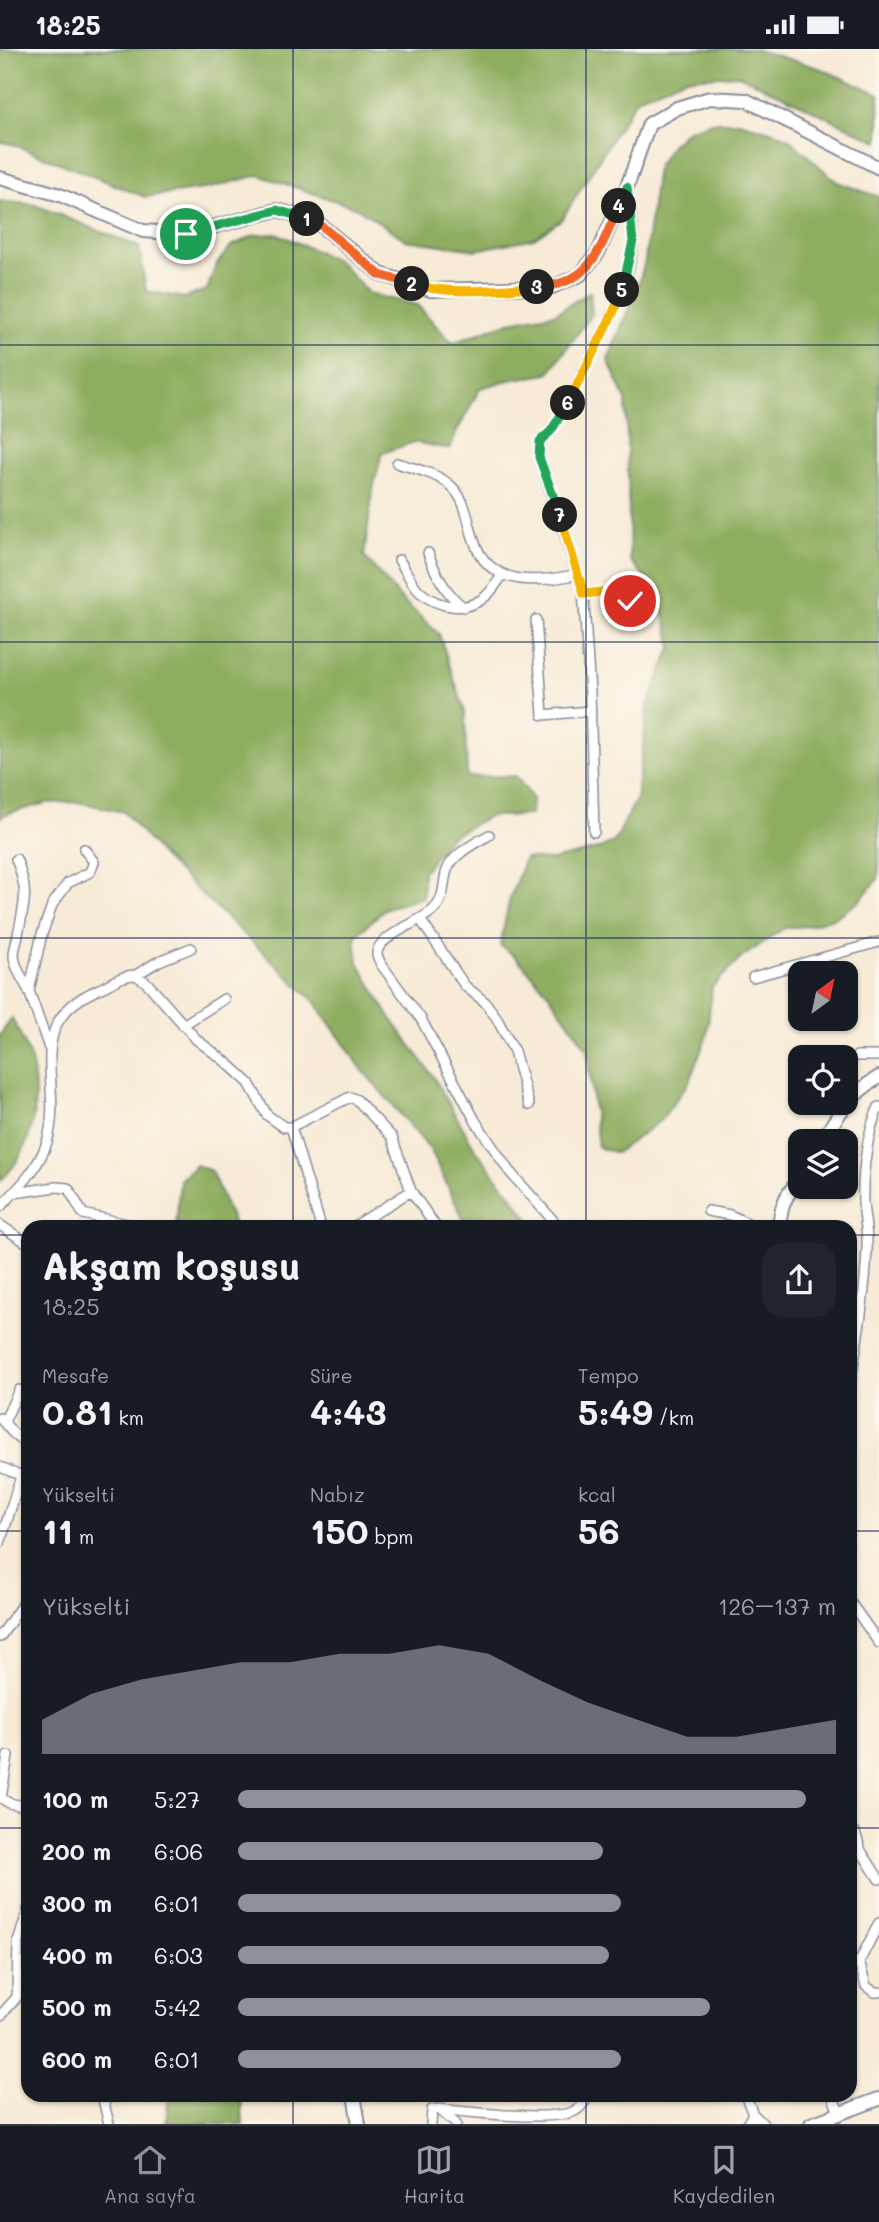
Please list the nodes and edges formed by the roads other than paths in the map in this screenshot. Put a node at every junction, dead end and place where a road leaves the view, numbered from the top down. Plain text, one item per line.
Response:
1 (879, 168) edge
2 (0, 178) edge
3 (627, 187) junction
4 (397, 463) dead end
5 (428, 553) dead end
6 (399, 560) dead end
7 (503, 574) junction
8 (578, 574) junction
9 (584, 594) junction
10 (463, 607) junction
11 (631, 617) dead end
12 (536, 620) dead end
13 (590, 711) junction
14 (594, 832) dead end
15 (489, 835) dead end
16 (84, 849) dead end
17 (16, 859) dead end
18 (420, 919) junction
19 (879, 942) edge
20 (191, 949) dead end
21 (136, 975) junction
22 (752, 977) dead end
23 (29, 991) junction
24 (224, 999) dead end
25 (183, 1025) junction
26 (49, 1048) junction
27 (858, 1056) edge
28 (879, 1056) edge
29 (879, 1077) edge
30 (529, 1105) dead end
31 (879, 1107) edge
32 (291, 1127) junction
33 (829, 1129) edge
34 (411, 1191) junction
35 (788, 1192) edge
36 (14, 1193) junction
37 (0, 1207) edge
38 (708, 1211) dead end
39 (109, 1220) edge
40 (319, 1220) edge
41 (363, 1220) edge
42 (431, 1220) edge
43 (553, 1220) edge
44 (741, 1220) edge
45 (780, 1220) edge
46 (0, 1225) edge
47 (21, 1239) edge
48 (857, 1346) edge
49 (19, 1390) dead end
50 (2, 1420) edge
51 (21, 1438) edge
52 (0, 1467) edge
53 (21, 1476) edge
54 (21, 1485) edge
55 (0, 1543) edge
56 (21, 1606) edge
57 (857, 1612) edge
58 (0, 1637) edge
59 (879, 1643) edge
60 (8, 1756) dead end
61 (21, 1806) edge
62 (857, 1837) edge
63 (879, 1879) edge
64 (879, 1923) edge
65 (21, 1932) edge
66 (879, 1992) edge
67 (0, 2016) edge
68 (879, 2099) edge
69 (104, 2102) edge
70 (355, 2102) edge
71 (583, 2102) edge
72 (748, 2102) edge
73 (835, 2102) edge
74 (439, 2109) junction
75 (839, 2112) junction
76 (753, 2114) junction
77 (109, 2124) edge
78 (359, 2124) edge
79 (431, 2124) edge
80 (456, 2124) edge
81 (747, 2124) edge
82 (763, 2124) edge
83 (811, 2124) edge

1 - 3 main road
2 - 3 main road
3 - 8 street
4 - 7 street
5 - 10 street
6 - 10 street
7 - 8 street
7 - 10 street
8 - 9 street
9 - 11 street
9 - 13 street
12 - 13 street
13 - 14 street
15 - 18 street
16 - 23 street
17 - 23 street
18 - 30 street
18 - 43 street
19 - 22 street
20 - 21 street
21 - 25 street
21 - 26 street
23 - 26 street
24 - 25 street
25 - 32 street
26 - 36 street
27 - 28 street
29 - 33 main road
31 - 48 street
32 - 34 street
32 - 40 street
34 - 41 street
34 - 42 street
35 - 45 main road
36 - 37 street
36 - 39 street
38 - 44 street
46 - 47 street
49 - 50 street
50 - 51 street
52 - 53 street
54 - 55 street
56 - 58 street
57 - 59 street
60 - 61 street
62 - 63 street
64 - 66 street
65 - 67 street
68 - 75 main road
69 - 77 street
70 - 78 main road
71 - 74 street
72 - 76 street
73 - 75 street
74 - 79 street
74 - 80 street
75 - 83 main road
76 - 81 street
76 - 82 street

